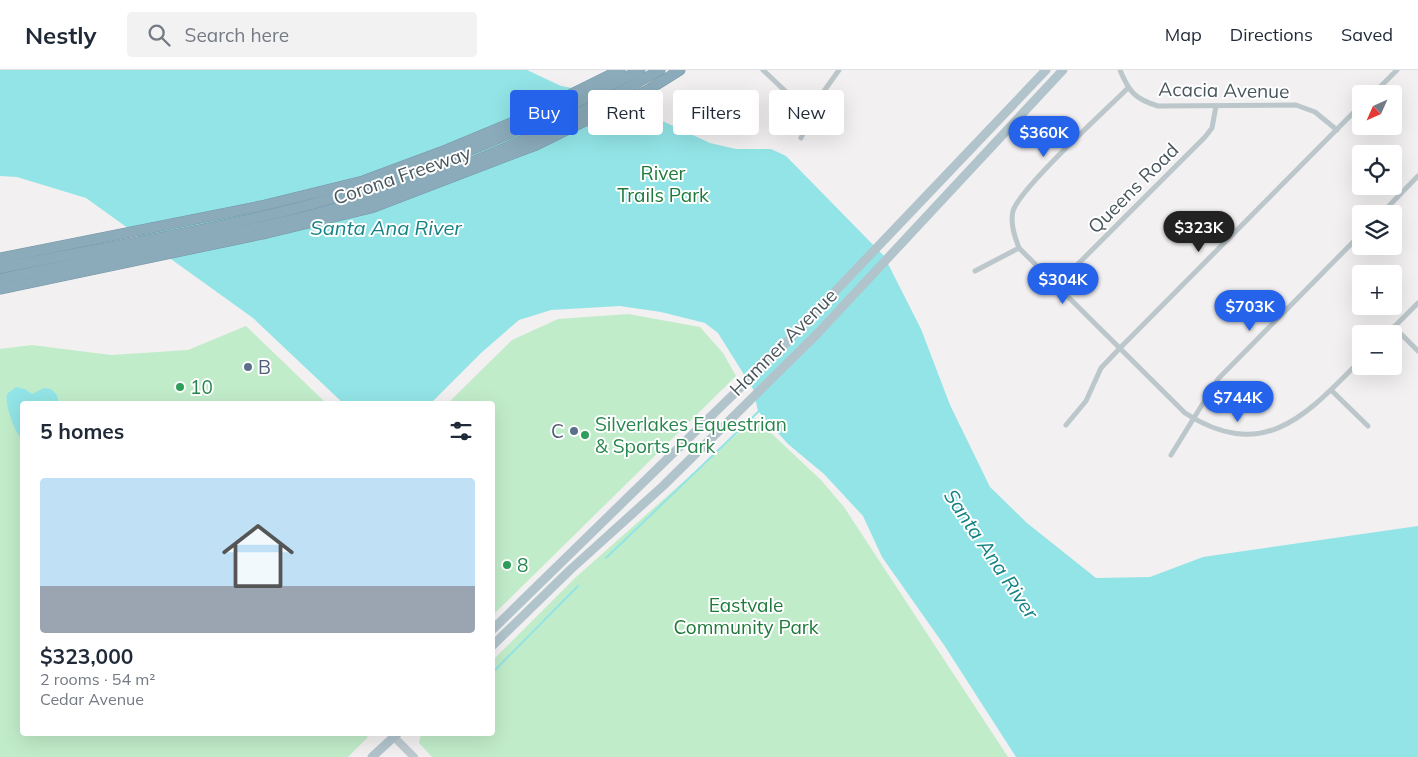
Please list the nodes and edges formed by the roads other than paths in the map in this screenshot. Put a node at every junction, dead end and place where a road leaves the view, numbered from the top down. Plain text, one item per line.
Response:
1 (620, 70) edge
2 (660, 70) edge
3 (680, 70) edge
4 (763, 70) edge
5 (839, 70) edge
6 (1046, 70) edge
7 (1063, 70) edge
8 (1120, 70) edge
9 (1396, 70) edge
10 (636, 76) edge
11 (1382, 85) edge
12 (1128, 88) junction
13 (784, 90) edge
14 (825, 90) edge
15 (1216, 106) junction
16 (1352, 114) edge
17 (1336, 130) junction
18 (802, 135) edge
19 (801, 138) dead end
20 (1418, 176) edge
21 (1390, 205) edge
22 (1352, 243) edge
23 (1019, 248) junction
24 (132, 257) junction
25 (0, 258) edge
26 (0, 268) edge
27 (976, 271) dead end
28 (0, 280) edge
29 (1057, 285) junction
30 (0, 289) edge
31 (1418, 303) edge
32 (1396, 325) edge
33 (1402, 335) edge
34 (1120, 348) junction
35 (1418, 351) edge
36 (1352, 369) edge
37 (1331, 390) junction
38 (1194, 419) junction
39 (1066, 425) dead end
40 (1368, 426) dead end
41 (1171, 455) dead end
42 (495, 627) edge
43 (495, 643) edge
44 (393, 736) edge
45 (397, 736) edge
46 (372, 757) edge
47 (414, 757) edge

1 - 25 highway, Corona Freeway
2 - 10 highway
3 - 24 highway, Corona Freeway
4 - 13 street
5 - 14 street
6 - 42 main road, Hamner Avenue
7 - 43 main road, Hamner Avenue
8 - 12 street, Acacia Avenue
9 - 11 street
10 - 24 highway
10 - 26 highway
12 - 15 street, Acacia Avenue
12 - 23 street
15 - 17 street, Acacia Avenue
15 - 29 street, Queens Road
16 - 17 street
17 - 34 street
18 - 19 street
20 - 21 street
22 - 38 street
23 - 27 street
23 - 29 street
24 - 28 highway
24 - 30 highway, Corona Freeway
29 - 34 street
31 - 32 street
33 - 35 street
34 - 38 street
34 - 39 street
36 - 37 street
37 - 38 street
37 - 40 street
38 - 41 street
44 - 46 main road
45 - 47 street

